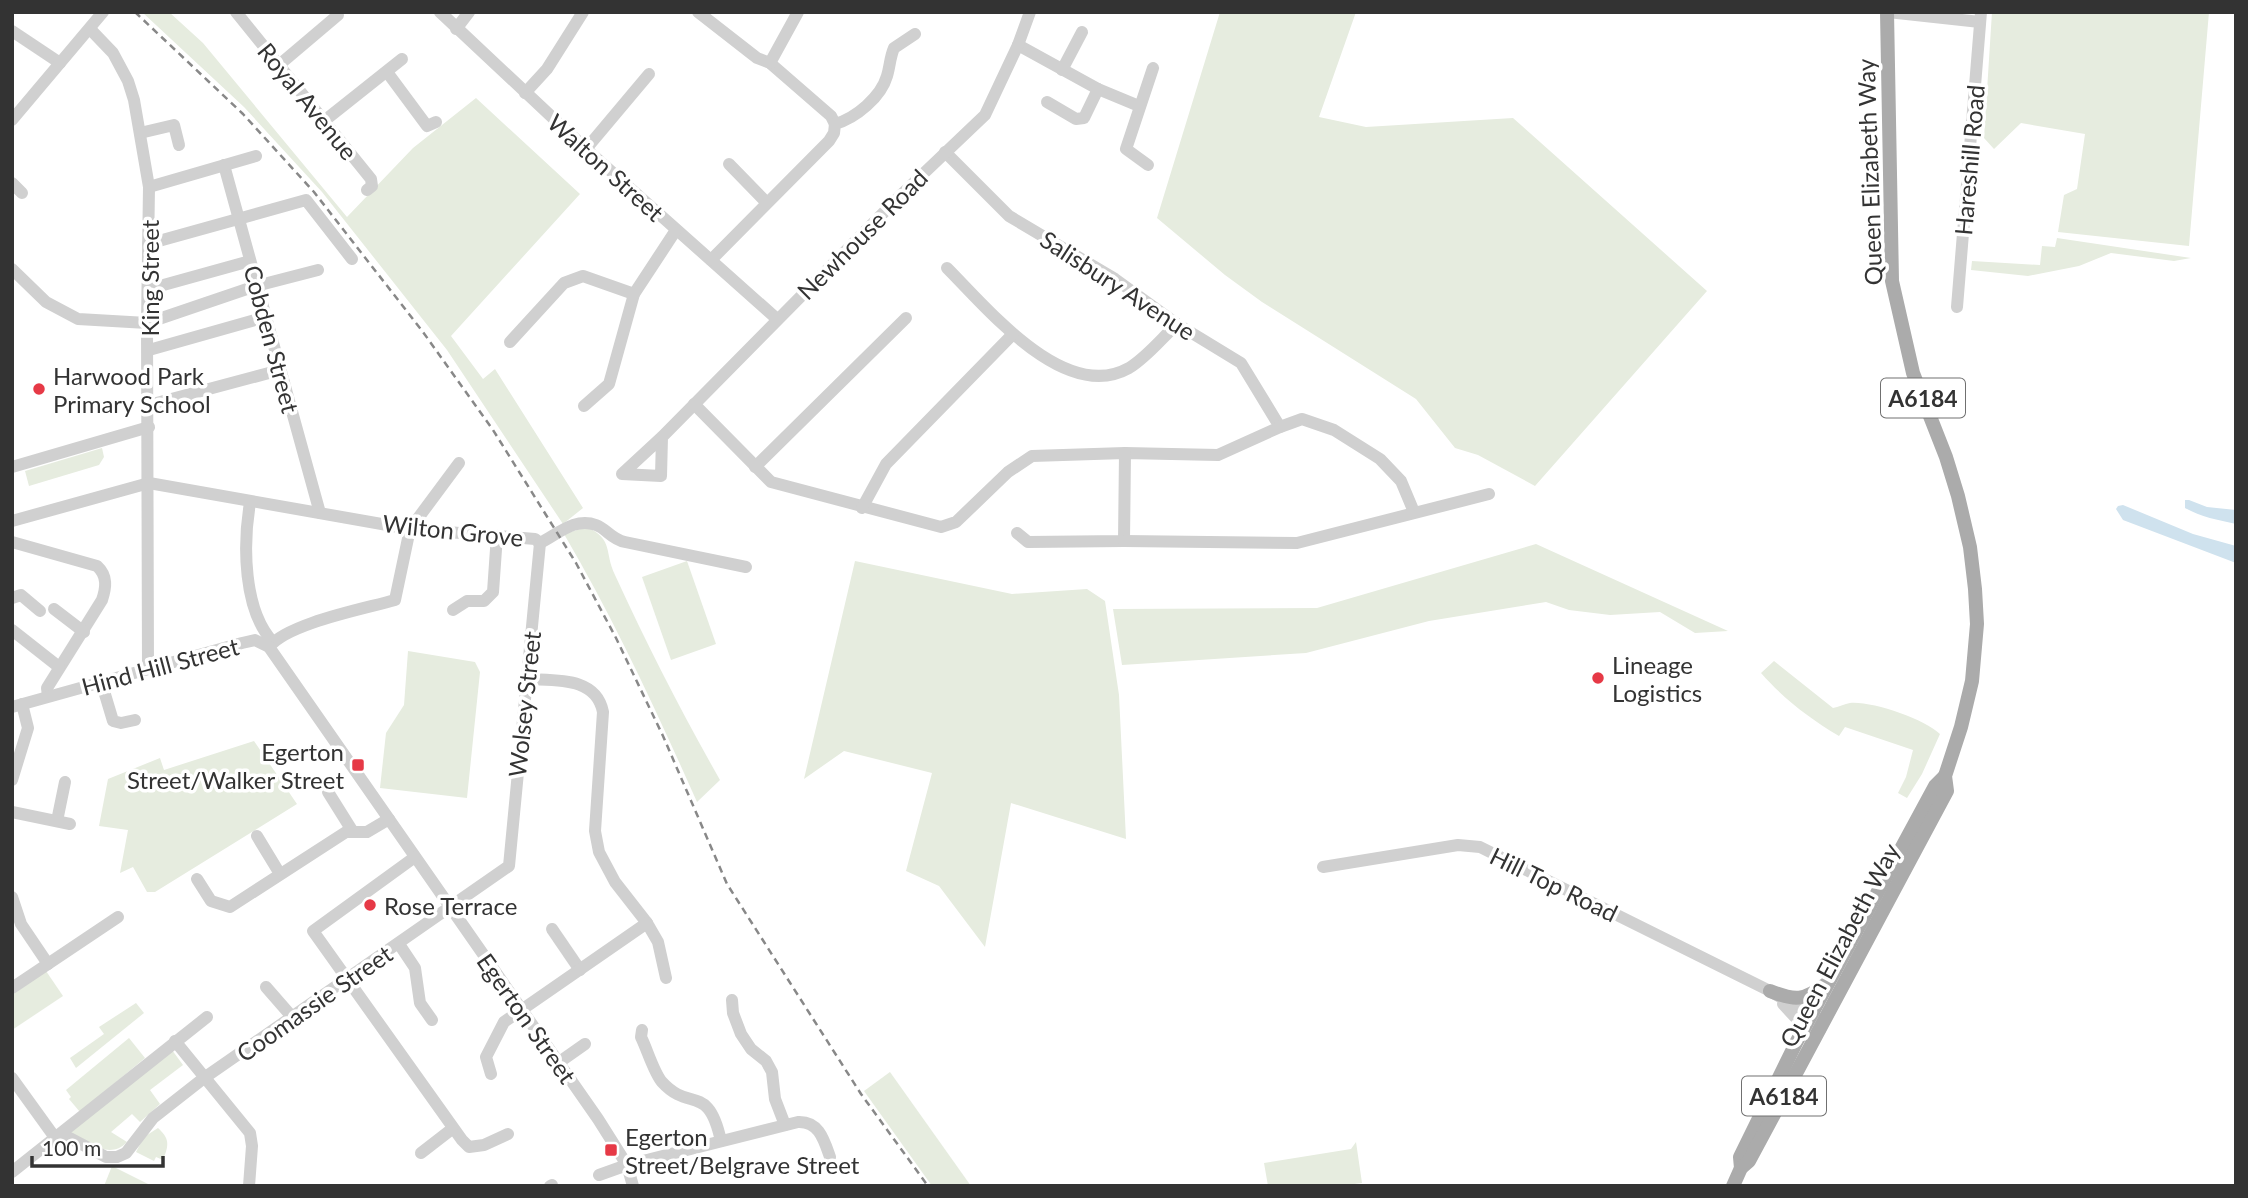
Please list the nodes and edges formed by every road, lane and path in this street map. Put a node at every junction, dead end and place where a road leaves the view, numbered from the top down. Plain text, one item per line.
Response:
1 (236, 12) edge
2 (440, 12) edge
3 (469, 12) edge
4 (583, 12) edge
5 (698, 12) edge
6 (798, 12) edge
7 (1030, 12) edge
8 (1887, 12) edge
9 (103, 13) edge
10 (338, 15) dead end
11 (1981, 17) edge
12 (90, 29) junction
13 (456, 29) junction
14 (12, 31) edge
15 (1082, 32) dead end
16 (915, 34) dead end
17 (1018, 46) junction
18 (402, 59) dead end
19 (61, 63) junction
20 (770, 63) junction
21 (279, 65) junction
22 (1153, 68) dead end
23 (1062, 69) junction
24 (387, 72) junction
25 (649, 74) dead end
26 (1098, 89) junction
27 (525, 93) junction
28 (1047, 102) dead end
29 (1139, 107) junction
30 (12, 120) edge
31 (324, 121) junction
32 (436, 122) dead end
33 (835, 124) junction
34 (140, 133) junction
35 (179, 145) dead end
36 (586, 149) junction
37 (945, 152) junction
38 (256, 156) dead end
39 (729, 164) dead end
40 (224, 165) junction
41 (1148, 165) dead end
42 (12, 183) edge
43 (149, 187) junction
44 (367, 190) dead end
45 (22, 193) dead end
46 (766, 202) junction
47 (239, 218) junction
48 (676, 230) junction
49 (148, 244) junction
50 (352, 259) dead end
51 (711, 260) junction
52 (250, 261) junction
53 (947, 268) dead end
54 (12, 269) edge
55 (318, 270) dead end
56 (256, 286) junction
57 (149, 289) junction
58 (634, 294) junction
59 (1957, 307) dead end
60 (266, 317) junction
61 (906, 318) dead end
62 (777, 319) junction
63 (147, 323) junction
64 (1177, 324) junction
65 (1013, 334) junction
66 (510, 342) dead end
67 (149, 349) junction
68 (280, 370) junction
69 (694, 404) junction
70 (149, 405) junction
71 (584, 406) dead end
72 (149, 427) junction
73 (1280, 427) junction
74 (662, 437) dead end
75 (1125, 453) junction
76 (459, 463) dead end
77 (12, 467) edge
78 (755, 467) junction
79 (149, 483) junction
80 (1489, 494) dead end
81 (250, 503) junction
82 (862, 508) junction
83 (1414, 512) junction
84 (320, 513) junction
85 (12, 521) edge
86 (410, 529) junction
87 (1017, 533) dead end
88 (497, 535) junction
89 (1124, 541) junction
90 (12, 542) edge
91 (540, 543) junction
92 (747, 566) dead end
93 (12, 598) edge
94 (54, 609) dead end
95 (453, 610) dead end
96 (40, 611) dead end
97 (13, 631) edge
98 (84, 632) junction
99 (271, 644) junction
100 (59, 667) junction
101 (148, 668) junction
102 (526, 679) junction
103 (101, 681) junction
104 (48, 696) junction
105 (17, 705) edge
106 (135, 720) dead end
107 (1945, 776) junction
108 (12, 780) edge
109 (60, 790) dead end
110 (328, 792) dead end
111 (12, 812) edge
112 (389, 819) junction
113 (353, 832) junction
114 (257, 836) dead end
115 (415, 857) junction
116 (509, 866) joint
117 (1323, 867) dead end
118 (280, 874) junction
119 (197, 879) dead end
120 (12, 897) edge
121 (450, 908) junction
122 (118, 917) dead end
123 (647, 923) junction
124 (552, 929) dead end
125 (398, 944) junction
126 (48, 964) junction
127 (580, 970) junction
128 (666, 978) dead end
129 (347, 980) junction
130 (1828, 983) junction
131 (266, 987) dead end
132 (12, 988) edge
133 (1770, 991) junction
134 (732, 1000) dead end
135 (522, 1011) junction
136 (206, 1017) dead end
137 (293, 1018) junction
138 (432, 1020) dead end
139 (1811, 1021) junction
140 (642, 1030) dead end
141 (175, 1041) junction
142 (585, 1044) dead end
143 (558, 1063) junction
144 (491, 1074) dead end
145 (12, 1078) edge
146 (204, 1079) junction
147 (785, 1125) junction
148 (452, 1129) junction
149 (508, 1133) dead end
150 (59, 1136) junction
151 (721, 1141) junction
152 (421, 1153) dead end
153 (830, 1157) dead end
154 (627, 1165) junction
155 (14, 1167) edge
156 (1741, 1168) junction
157 (599, 1175) dead end
158 (249, 1186) edge
159 (633, 1186) edge
160 (1733, 1186) edge

1 - 21 street, Royal Avenue
2 - 13 street, Walton Street
3 - 13 street
4 - 27 street
5 - 20 street
6 - 20 street
7 - 17 street, Newhouse Road
8 - 11 street
8 - 107 main road, Queen Elizabeth Way / A6184
9 - 12 street
10 - 21 street
11 - 59 street, Hareshill Road
12 - 19 street
12 - 34 street, King Street
13 - 27 street, Walton Street
14 - 19 street
15 - 23 street
16 - 33 street
17 - 23 street
17 - 37 street, Newhouse Road
18 - 24 street
19 - 30 street
20 - 33 street
21 - 31 street, Royal Avenue
22 - 29 street
23 - 26 street
24 - 31 street
24 - 32 street
25 - 36 street
26 - 28 street
26 - 29 street
27 - 36 street, Walton Street
29 - 41 street
31 - 44 street, Royal Avenue
33 - 46 street
34 - 35 street
34 - 43 street, King Street
36 - 48 street, Walton Street
37 - 62 street, Newhouse Road
37 - 64 street, Salisbury Avenue
38 - 40 street
39 - 46 street
40 - 43 street
40 - 47 street, Cobden Street
42 - 45 street
43 - 49 street, King Street
46 - 51 street
47 - 49 street
47 - 50 street
47 - 52 street, Cobden Street
48 - 51 street, Walton Street
48 - 58 street
49 - 57 street, King Street
51 - 62 street, Walton Street
52 - 56 street, Cobden Street
52 - 57 street
53 - 65 street
54 - 63 street
55 - 56 street
56 - 60 street, Cobden Street
56 - 63 street
57 - 63 street, King Street
58 - 66 street
58 - 71 street
60 - 67 street
60 - 68 street, Cobden Street
61 - 78 street
62 - 69 street, Newhouse Road
63 - 67 street, King Street
64 - 65 street
64 - 73 street, Salisbury Avenue
65 - 82 street
67 - 70 street, King Street
68 - 70 street
68 - 84 street, Cobden Street
69 - 74 street, Newhouse Road
69 - 78 street
70 - 72 street, King Street
72 - 77 street
72 - 79 street, King Street
73 - 75 street
73 - 83 street
75 - 82 street
75 - 89 street
76 - 86 street
78 - 82 street
79 - 81 street, Wilton Grove
79 - 85 street
79 - 101 street, King Street
80 - 83 street
81 - 84 street, Wilton Grove
81 - 99 street, Egerton Street
83 - 89 street
84 - 86 street, Wilton Grove
86 - 88 street, Wilton Grove
86 - 99 street, Hind Hill Street
87 - 89 street
88 - 91 street, Wilton Grove
88 - 95 street
90 - 98 street
91 - 92 street, Wilton Grove
91 - 102 street, Wolsey Street
93 - 96 street
94 - 98 street
97 - 100 street
98 - 100 street
99 - 101 street, Hind Hill Street
99 - 112 street, Egerton Street
100 - 104 street
101 - 103 street, Hind Hill Street
102 - 116 street, Wolsey Street
102 - 123 street
103 - 104 street, Hind Hill Street
103 - 106 street
104 - 105 street, Hind Hill Street
105 - 108 street
107 - 130 main road, Queen Elizabeth Way / A6184
107 - 139 main road, Queen Elizabeth Way / A6184
109 - 111 street
110 - 113 street
112 - 113 street
112 - 115 street, Egerton Street
113 - 118 street
114 - 118 street
115 - 121 street, Egerton Street
115 - 129 street
116 - 121 street, Coomassie Street
117 - 133 street, Hill Top Road
118 - 119 street
120 - 126 street
121 - 125 street, Coomassie Street
121 - 135 street, Egerton Street
122 - 126 street
123 - 127 street
123 - 128 street
124 - 127 street
125 - 129 street, Coomassie Street
125 - 138 street
126 - 132 street
127 - 135 street
129 - 137 street, Coomassie Street
129 - 148 street
130 - 133 main road
130 - 139 main road, Queen Elizabeth Way / A6184
131 - 137 street
133 - 139 street, Hill Top Road
134 - 147 street
135 - 143 street, Egerton Street
135 - 144 street
136 - 141 street
137 - 146 street, Coomassie Street
139 - 156 main road, Queen Elizabeth Way / A6184
139 - 156 main road, Queen Elizabeth Way / A6184
140 - 151 street
141 - 146 street
141 - 150 street
142 - 143 street
143 - 154 street, Egerton Street
145 - 150 street
146 - 150 street, Coomassie Street
146 - 158 street
147 - 151 street
147 - 153 street
148 - 149 street
148 - 152 street
150 - 155 street
151 - 154 street
154 - 157 street
154 - 159 street, Egerton Street
156 - 160 main road, Queen Elizabeth Way / A6184

